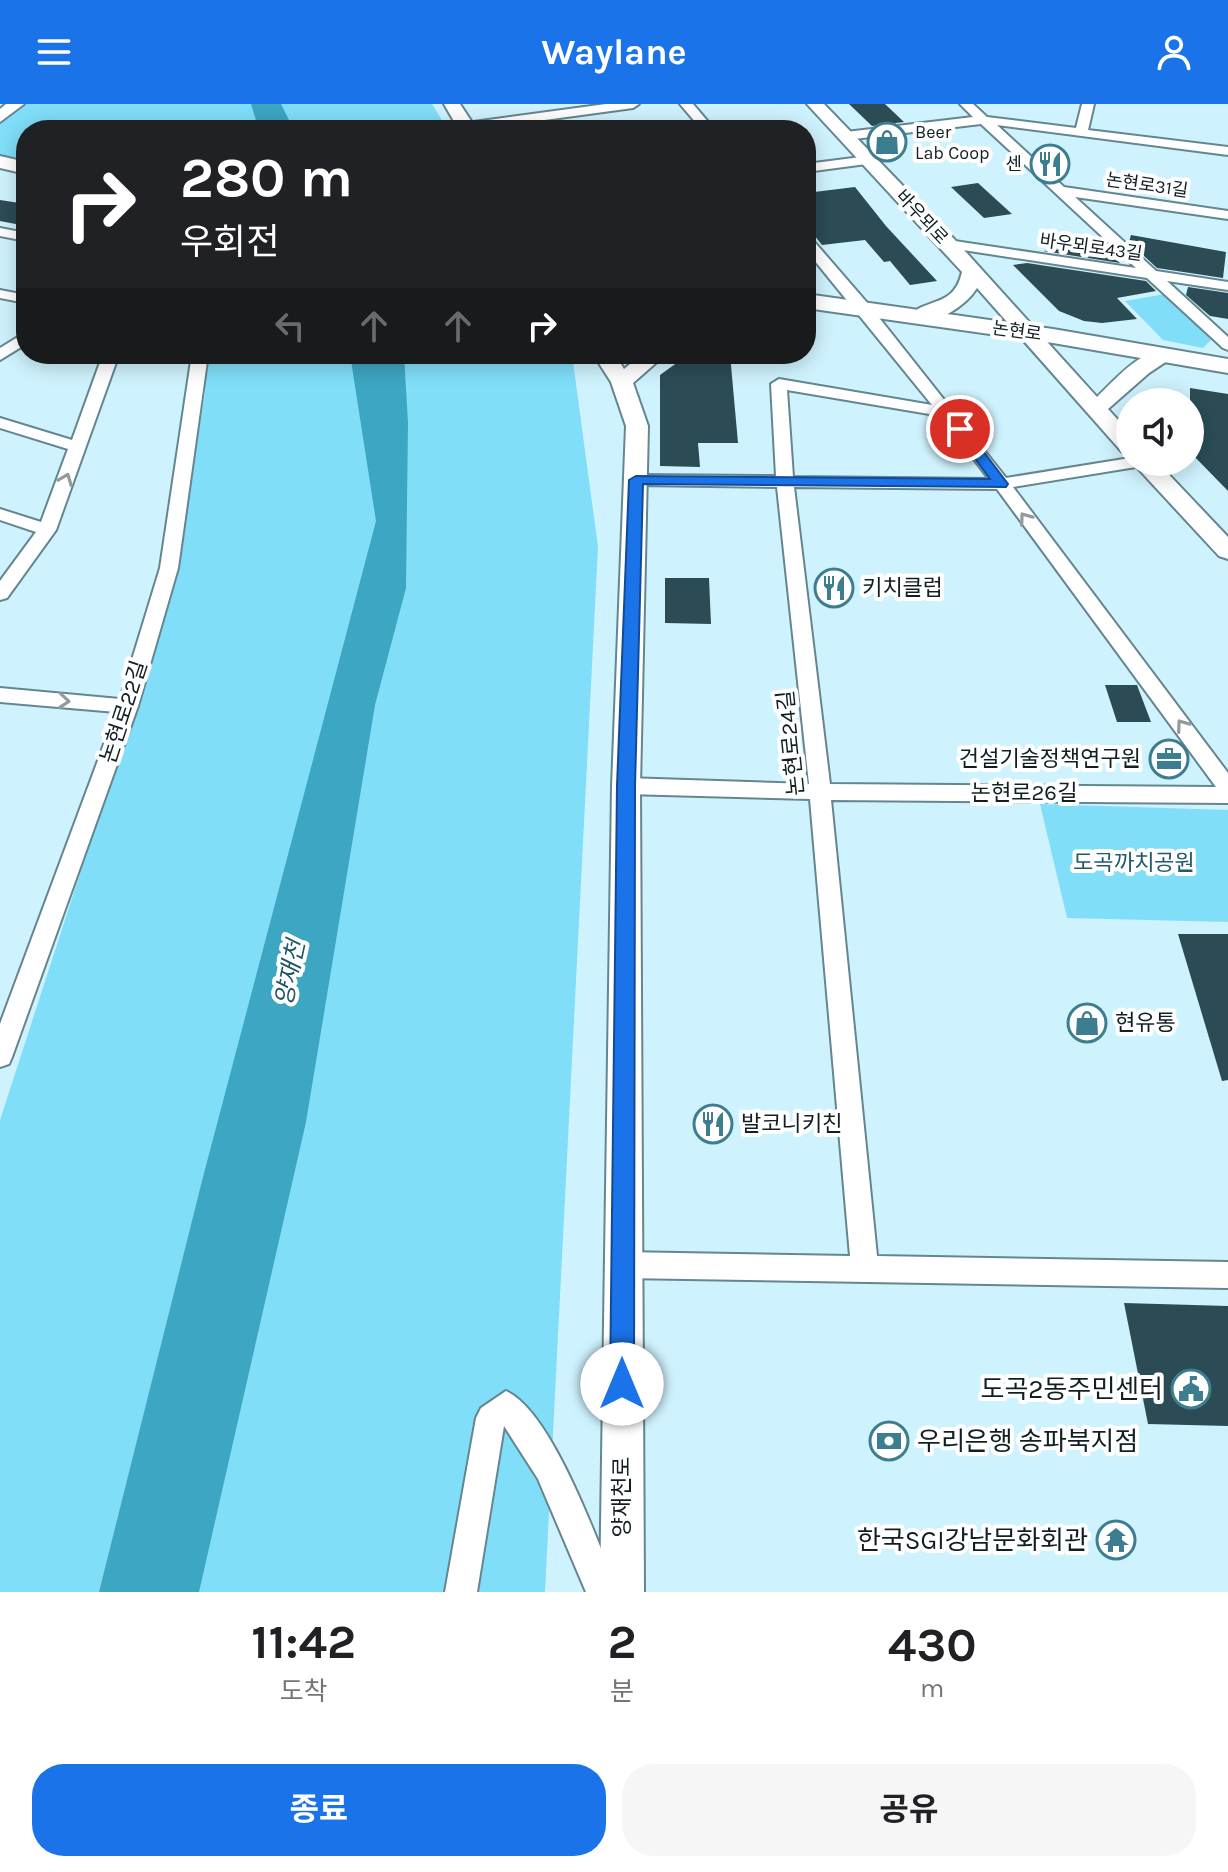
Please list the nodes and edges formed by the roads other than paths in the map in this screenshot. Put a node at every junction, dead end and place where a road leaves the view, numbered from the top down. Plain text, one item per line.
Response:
1 (16, 104) edge
2 (633, 104) edge
3 (686, 104) edge
4 (815, 104) edge
5 (966, 104) edge
6 (1088, 104) edge
7 (0, 117) edge
8 (522, 120) edge
9 (700, 120) edge
10 (983, 120) junction
11 (1081, 132) junction
12 (846, 136) junction
13 (1228, 151) edge
14 (869, 160) junction
15 (816, 167) edge
16 (1062, 191) junction
17 (1228, 215) edge
18 (948, 244) junction
19 (816, 254) edge
20 (972, 272) junction
21 (1151, 274) junction
22 (1228, 286) edge
23 (816, 302) edge
24 (864, 308) junction
25 (919, 316) junction
26 (1026, 332) junction
27 (1228, 345) edge
28 (1165, 355) junction
29 (107, 364) edge
30 (199, 364) edge
31 (610, 364) edge
32 (643, 364) edge
33 (1228, 366) edge
34 (622, 382) junction
35 (1096, 409) junction
36 (946, 412) junction
37 (0, 423) edge
38 (1116, 431) edge
39 (78, 447) junction
40 (1116, 465) edge
41 (1157, 476) edge
42 (636, 480) junction
43 (785, 483) junction
44 (1001, 484) junction
45 (0, 514) edge
46 (47, 530) junction
47 (1228, 551) edge
48 (0, 594) edge
49 (0, 695) edge
50 (128, 706) junction
51 (626, 786) junction
52 (1228, 788) edge
53 (820, 792) junction
54 (1228, 795) edge
55 (0, 1057) edge
56 (622, 1265) junction
57 (865, 1268) junction
58 (1228, 1275) edge
59 (461, 1592) edge
60 (602, 1592) edge
61 (622, 1592) edge

1 - 7 street
2 - 8 street
3 - 9 street
4 - 12 street, 바우뫼로
5 - 10 street, 논현로31길
6 - 11 street
10 - 11 street
10 - 12 street
10 - 16 street, 논현로31길
11 - 13 street
12 - 14 street, 바우뫼로
14 - 15 street
14 - 18 street, 바우뫼로
16 - 17 street, 논현로31길
16 - 21 street, 논현로31길
18 - 20 street, 바우뫼로
18 - 21 street, 바우뫼로43길
19 - 24 street
20 - 25 street
20 - 26 street, 바우뫼로
21 - 22 street, 바우뫼로43길
21 - 27 street, 논현로31길
23 - 24 main road, 논현로
24 - 25 main road, 논현로
24 - 36 street
25 - 26 main road, 논현로
26 - 28 main road, 논현로
26 - 35 street, 바우뫼로
28 - 33 main road, 논현로
28 - 35 street
29 - 39 street
30 - 50 street, 논현로22길
31 - 34 street, 양재천로
32 - 34 street
34 - 42 street, 양재천로
35 - 38 street, 바우뫼로
36 - 43 street, 논현로24길
36 - 44 street
37 - 39 street
46 -> 39 street
40 - 44 street
41 - 47 street
42 - 43 street
42 - 51 street, 양재천로
43 - 44 street
43 - 53 street, 논현로24길
52 -> 44 street
45 - 46 street
46 - 48 street
49 -> 50 street
50 - 55 street, 논현로22길
51 - 53 street, 논현로26길
51 - 56 street, 양재천로
53 - 54 street, 논현로26길
53 - 57 street, 논현로24길
56 - 57 street
56 - 61 street, 양재천로
57 - 58 street
59 - 60 street

